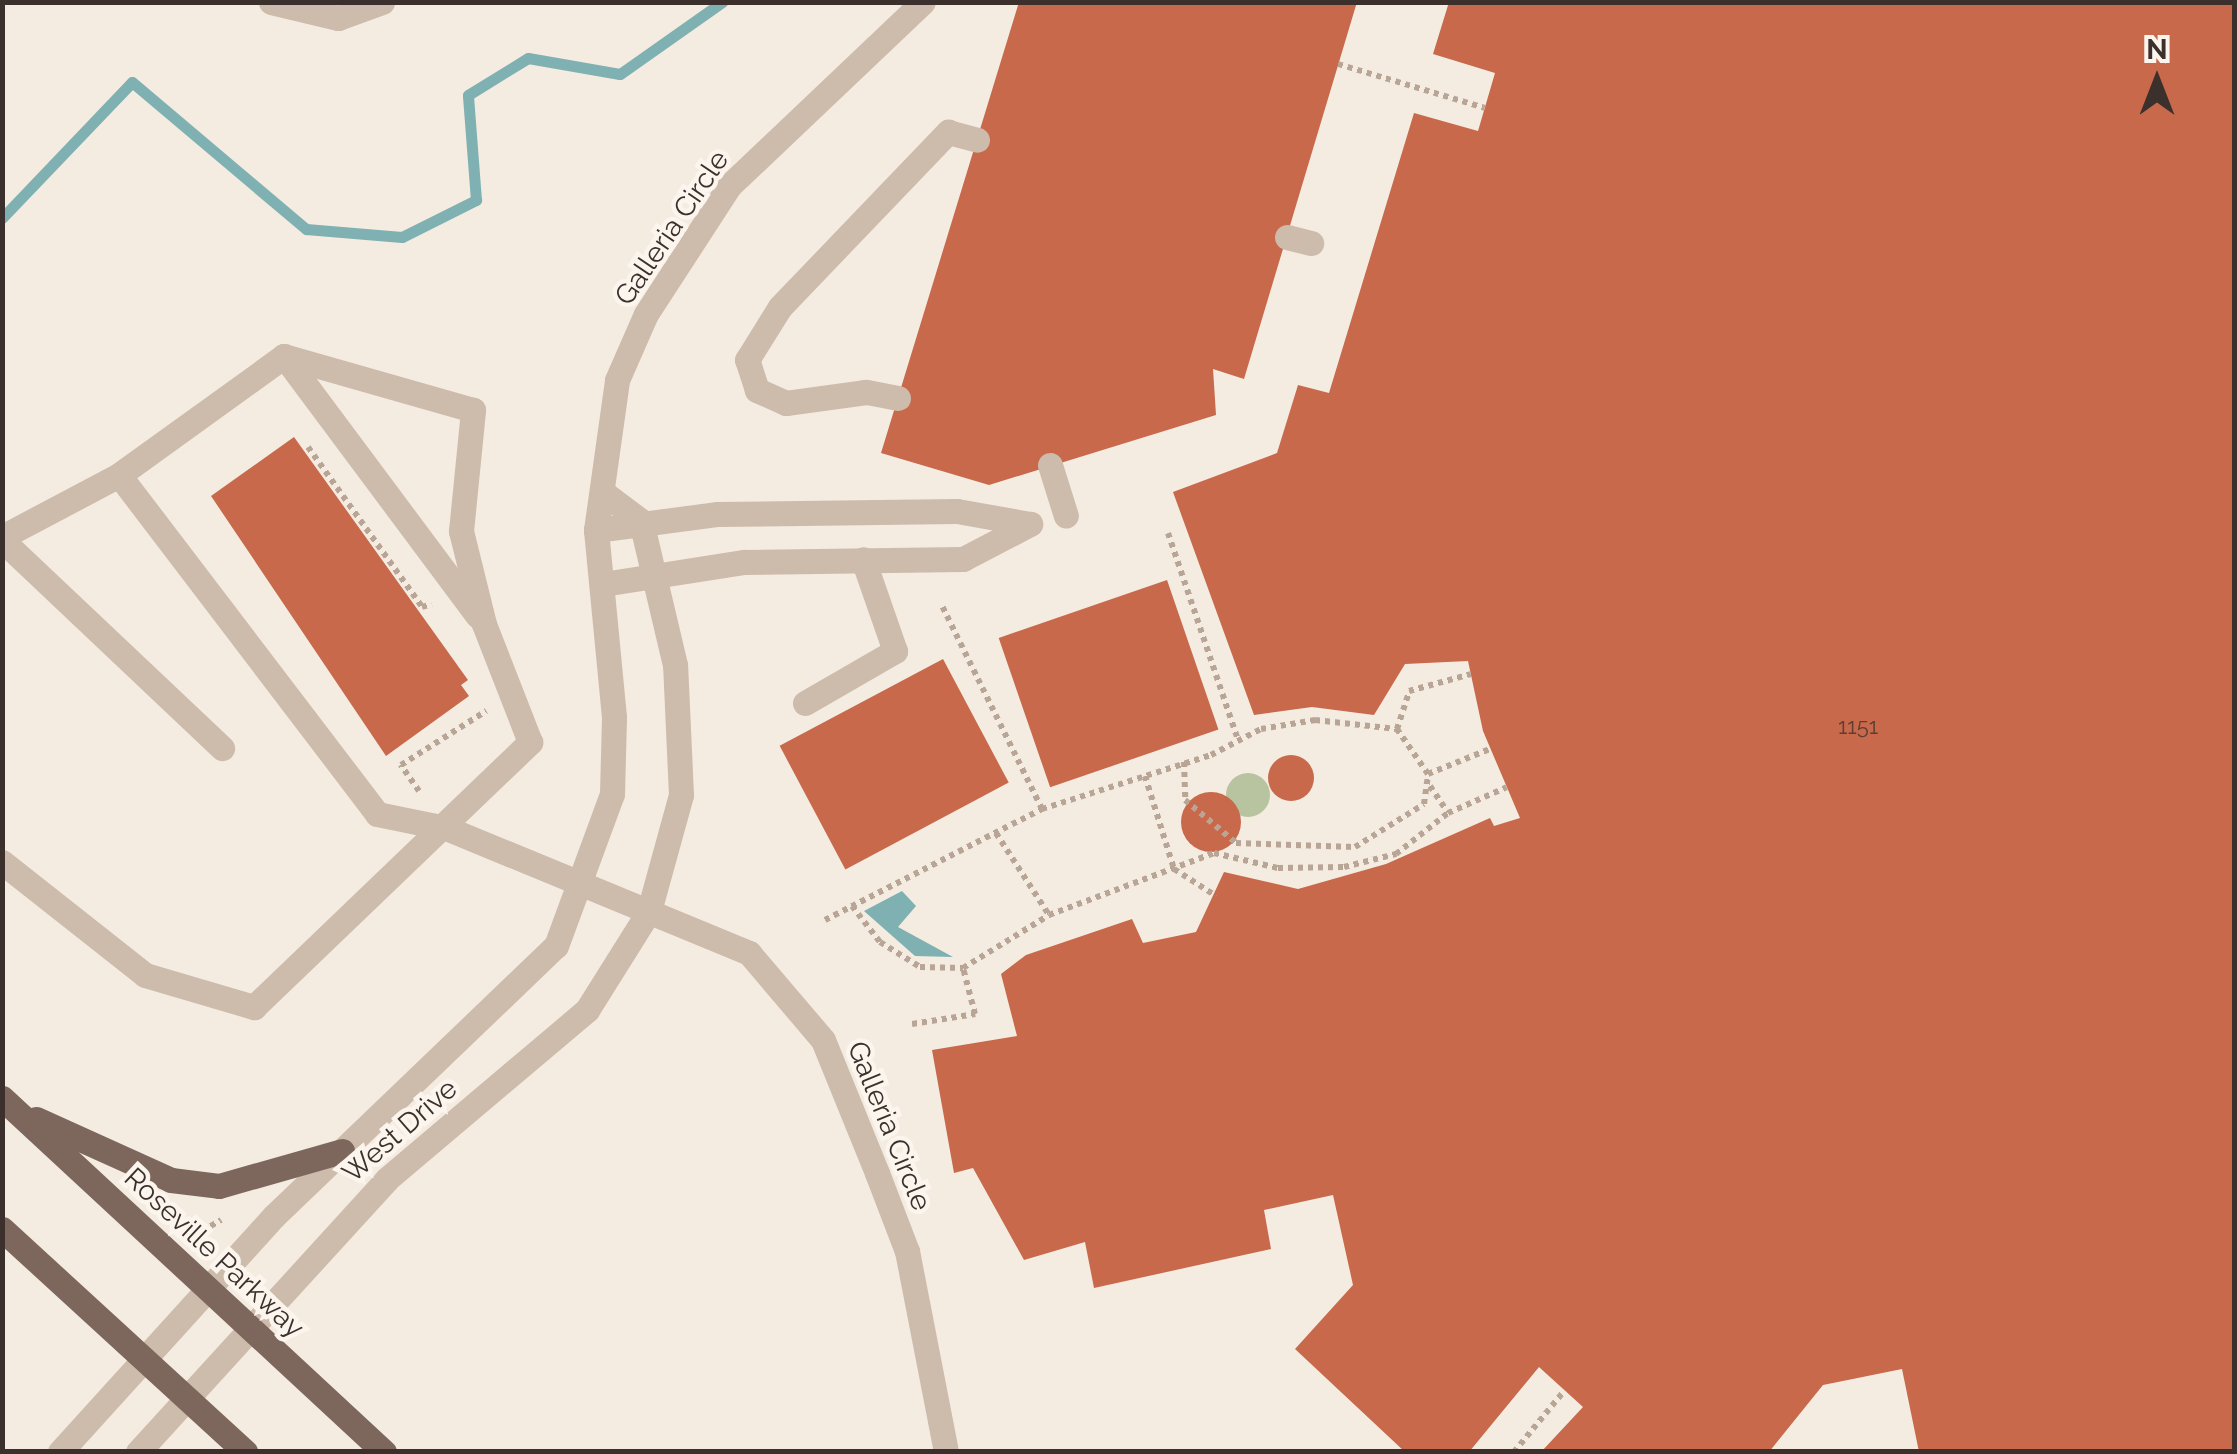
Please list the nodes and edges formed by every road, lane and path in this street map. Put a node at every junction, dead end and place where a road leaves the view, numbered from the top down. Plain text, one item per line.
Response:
1 (271, 2) edge
2 (382, 2) edge
3 (923, 2) edge
4 (1338, 64) dead end
5 (1485, 108) dead end
6 (977, 140) dead end
7 (284, 356) junction
8 (898, 398) dead end
9 (298, 433) dead end
10 (1050, 465) dead end
11 (120, 475) junction
12 (605, 494) junction
13 (1066, 516) dead end
14 (641, 520) junction
15 (596, 530) junction
16 (1168, 533) dead end
17 (2, 539) edge
18 (863, 560) junction
19 (654, 574) junction
20 (604, 584) junction
21 (442, 601) dead end
22 (941, 604) dead end
23 (484, 624) junction
24 (1471, 674) dead end
25 (482, 690) dead end
26 (805, 703) dead end
27 (1397, 729) junction
28 (1238, 740) junction
29 (222, 748) dead end
30 (1490, 749) dead end
31 (1184, 762) junction
32 (1428, 774) junction
33 (1144, 776) junction
34 (1430, 784) junction
35 (1507, 787) dead end
36 (1042, 809) junction
37 (1448, 813) junction
38 (446, 828) junction
39 (996, 833) junction
40 (2, 862) edge
41 (1174, 869) junction
42 (582, 888) junction
43 (1216, 896) dead end
44 (852, 906) junction
45 (649, 911) junction
46 (1049, 914) junction
47 (825, 920) dead end
48 (962, 968) junction
49 (912, 1024) dead end
50 (8, 1103) edge
51 (342, 1151) junction
52 (232, 1226) dead end
53 (2, 1230) edge
54 (202, 1231) dead end
55 (208, 1288) junction
56 (251, 1328) junction
57 (144, 1359) junction
58 (1565, 1390) dead end
59 (187, 1398) junction
60 (60, 1452) edge
61 (138, 1452) edge
62 (245, 1452) edge
63 (384, 1452) edge
64 (946, 1452) edge
65 (1514, 1452) edge

1 - 2 street
3 - 12 street, Galleria Circle
4 - 5 path
6 - 8 street
7 - 11 street
7 - 23 street
7 - 23 street
9 - 21 path
10 - 13 street
11 - 17 street
11 - 38 street
12 - 14 street
12 - 15 street, Galleria Circle
14 - 15 street
14 - 18 street
14 - 19 street
15 - 20 street, Galleria Circle
16 - 28 path
17 - 29 street
18 - 19 street
18 - 26 street
19 - 20 street
19 - 45 street
20 - 42 street, Galleria Circle
22 - 36 path
23 - 38 street
24 - 27 path
25 - 38 path
27 - 28 path
27 - 32 path
28 - 31 path
30 - 32 path
31 - 33 path
31 - 34 path
32 - 34 path
33 - 36 path
33 - 41 path
34 - 37 path
35 - 37 path
36 - 39 path
37 - 41 path
38 - 40 street
38 - 42 street
39 - 44 path
39 - 46 path
41 - 43 path
41 - 46 path
42 - 45 street, Galleria Circle
42 - 51 street, West Drive
44 - 47 path
44 - 48 path
45 - 56 street, West Drive
45 - 64 street, Galleria Circle
46 - 48 path
48 - 49 path
50 - 51 main road
50 - 55 main road, Roseville Parkway
51 - 55 street, West Drive
52 - 54 path
53 - 57 main road
55 - 56 main road, Roseville Parkway
55 - 57 street, West Drive
56 - 59 street, West Drive
56 - 63 main road, Roseville Parkway
57 - 59 main road
57 - 60 street, West Drive
58 - 65 path
59 - 61 street, West Drive
59 - 62 main road

